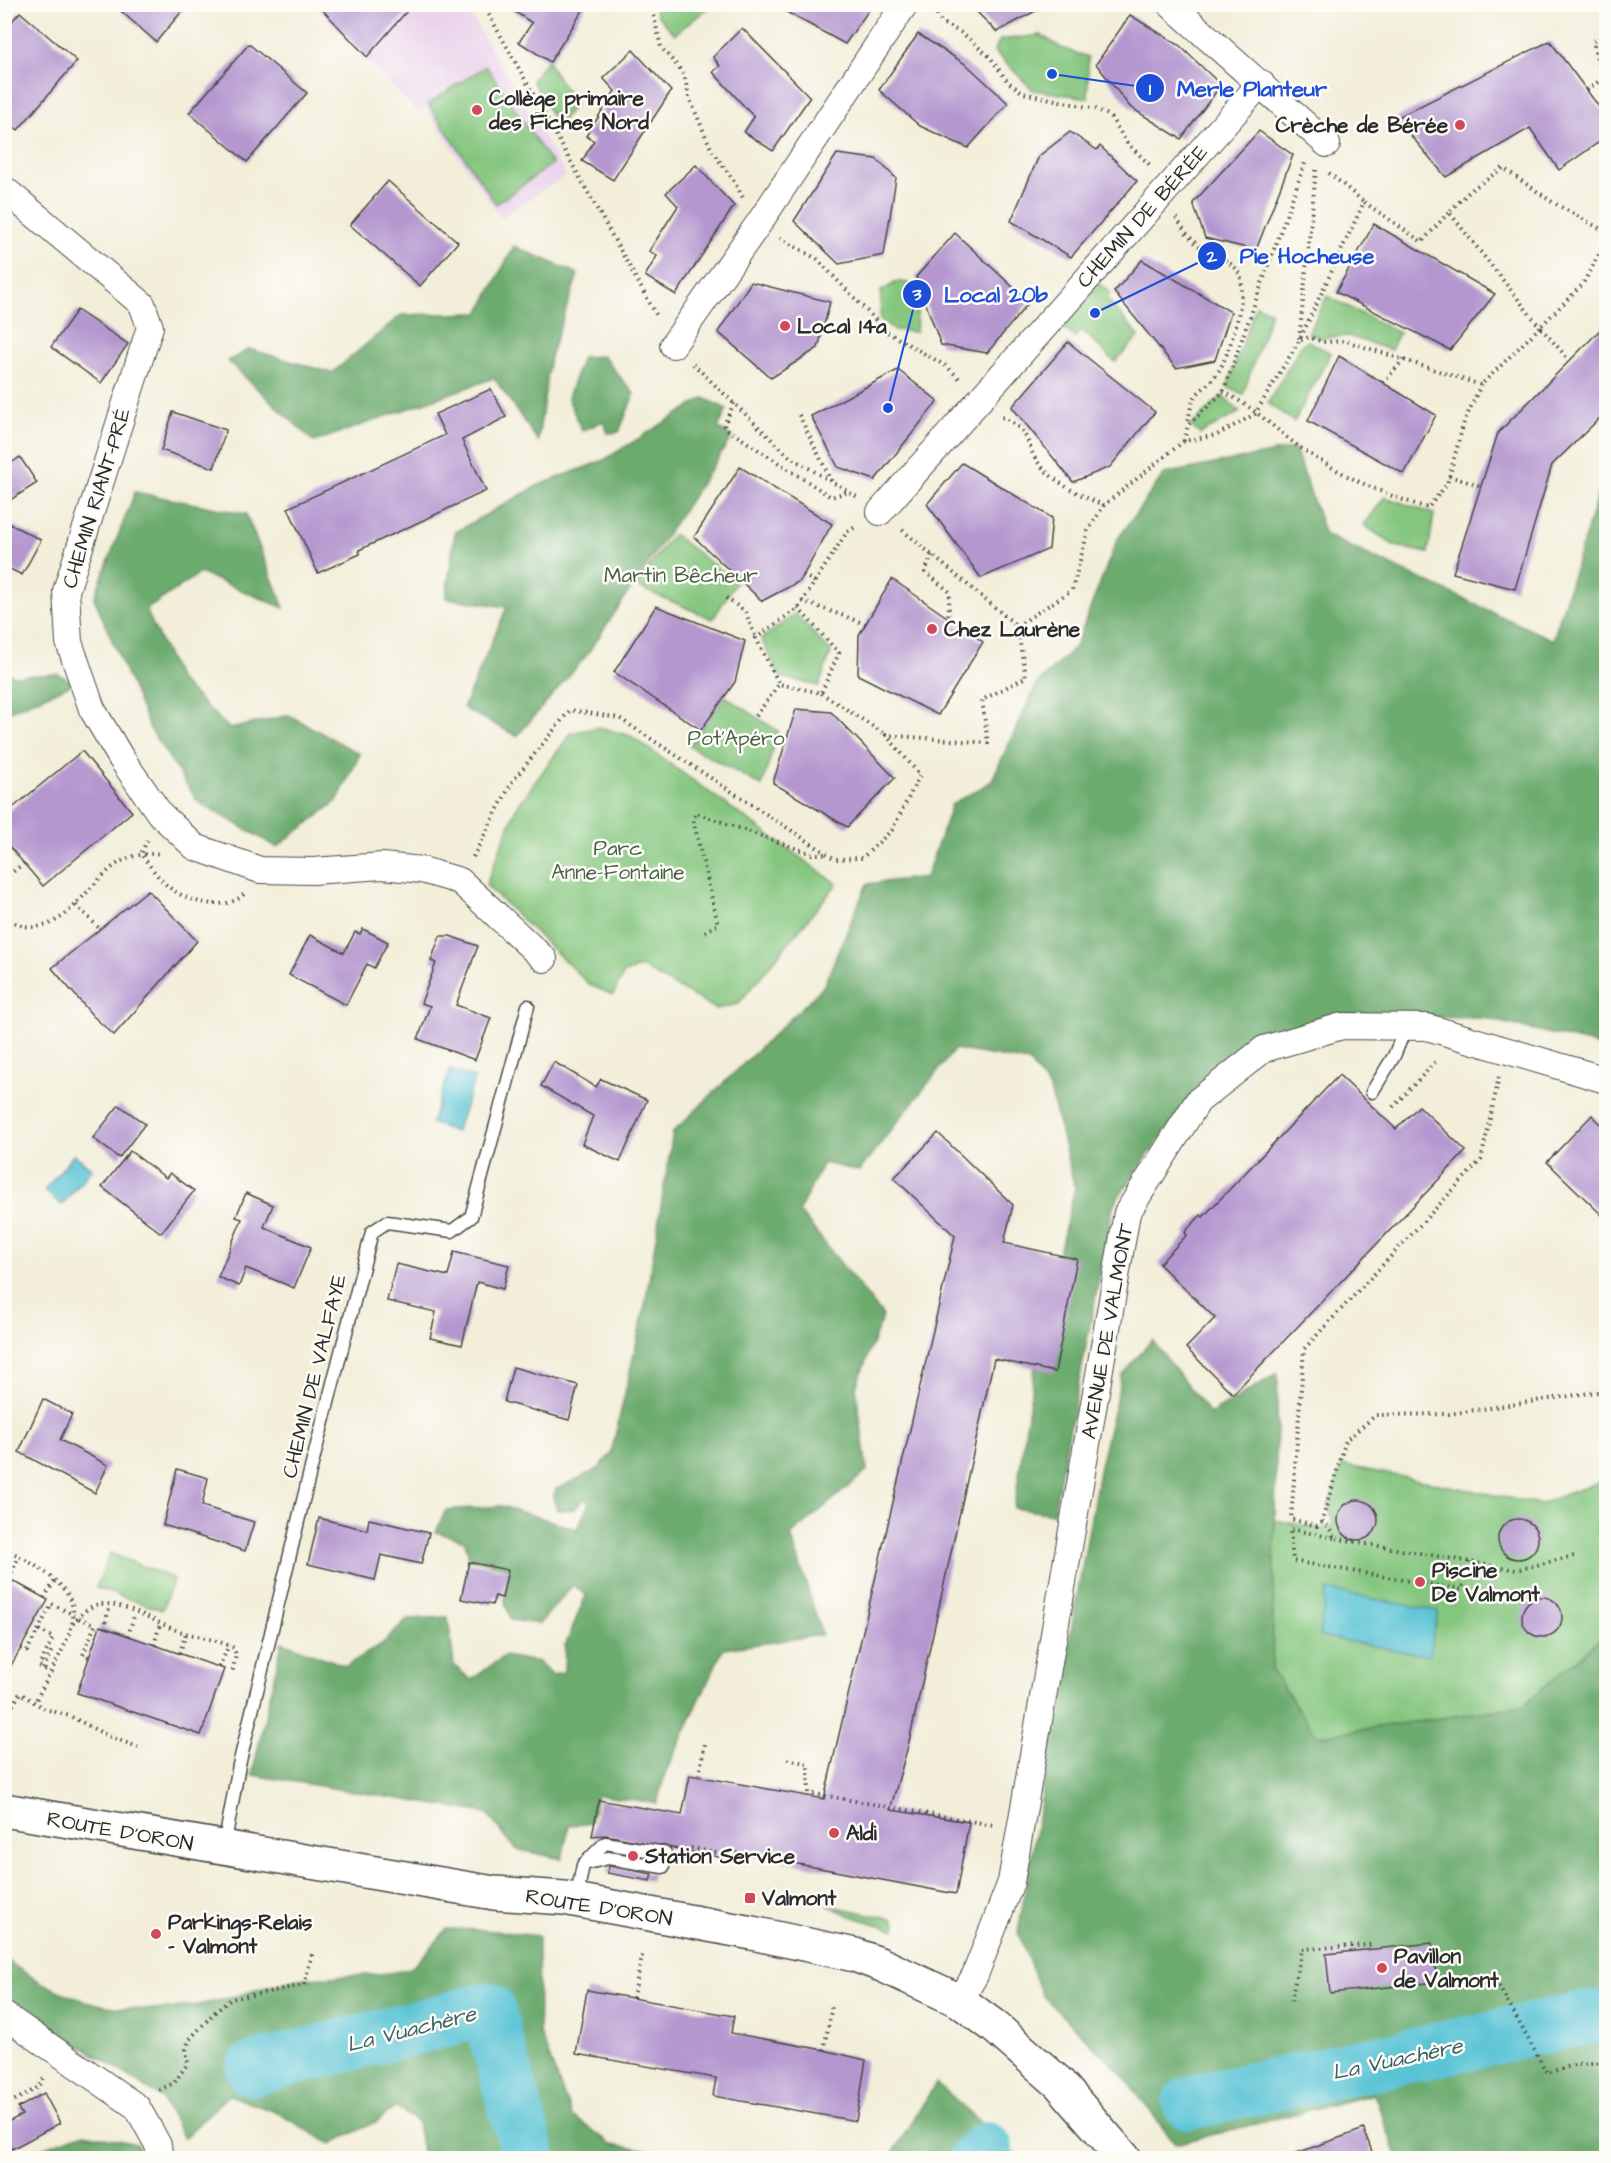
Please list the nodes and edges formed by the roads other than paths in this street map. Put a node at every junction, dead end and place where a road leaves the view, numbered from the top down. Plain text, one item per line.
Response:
1 (905, 4) edge
2 (1170, 4) edge
3 (1261, 83) junction
4 (1323, 140) road end
5 (4, 189) edge
6 (673, 345) road end
7 (880, 512) road end
8 (544, 959) dead end
9 (528, 1006) dead end
10 (1406, 1027) junction
11 (1606, 1080) edge
12 (1372, 1092) dead end
13 (4, 1810) edge
14 (224, 1849) junction
15 (665, 1853) dead end
16 (583, 1865) junction
17 (663, 1867) dead end
18 (576, 1901) junction
19 (960, 2001) junction
20 (4, 2015) edge
21 (160, 2158) edge
22 (1124, 2158) edge

1 - 6 street
2 - 3 street
3 - 4 street
3 - 7 street, CHEMIN DE BÉRÉE
5 - 8 street, CHEMIN RIANT-PRÉ
9 - 14 lane, CHEMIN DE VALFAYE
10 - 11 street, AVENUE DE VALMONT
10 - 12 lane
10 - 19 street, AVENUE DE VALMONT
13 - 14 main road, ROUTE D'ORON
14 - 18 main road, ROUTE D'ORON
15 - 16 lane
16 - 17 lane
16 - 18 lane
18 - 19 main road, ROUTE D'ORON
19 - 22 main road, ROUTE D'ORON
20 - 21 street

